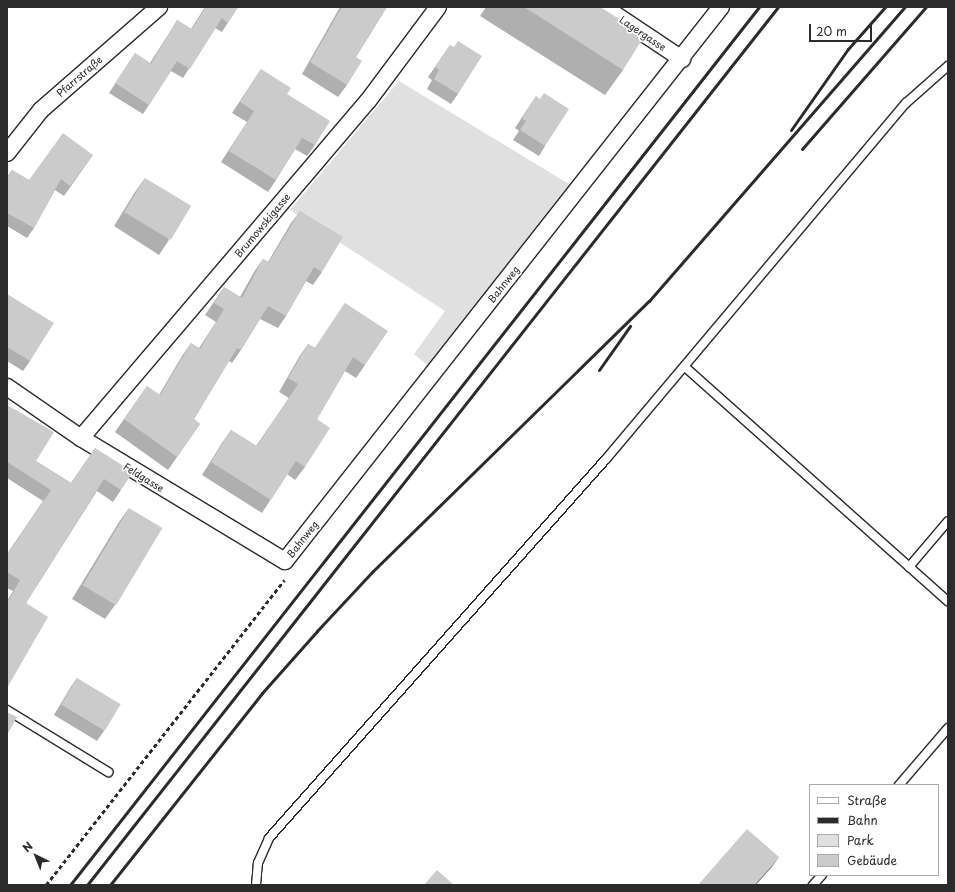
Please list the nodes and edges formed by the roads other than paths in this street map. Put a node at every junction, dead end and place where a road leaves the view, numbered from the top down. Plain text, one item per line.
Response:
1 (159, 7) edge
2 (438, 7) edge
3 (604, 7) edge
4 (720, 7) edge
5 (682, 59) junction
6 (948, 66) edge
7 (7, 153) edge
8 (685, 367) junction
9 (7, 387) edge
10 (81, 438) junction
11 (948, 521) edge
12 (285, 561) joint
13 (909, 567) junction
14 (948, 601) edge
15 (7, 710) edge
16 (948, 728) edge
17 (108, 772) dead end
18 (900, 784) edge
19 (821, 876) edge
20 (256, 885) edge
21 (813, 885) edge

1 - 7 street, Pfarrstraße
2 - 10 street, Brumowskigasse
3 - 5 street, Lagergasse
4 - 5 street, Bahnweg
5 - 12 street, Bahnweg
6 - 8 lane
8 - 13 lane
8 - 20 lane
9 - 10 street, Feldgasse
10 - 12 street, Feldgasse
11 - 13 lane
13 - 14 lane
15 - 17 lane
16 - 18 lane
19 - 21 lane

